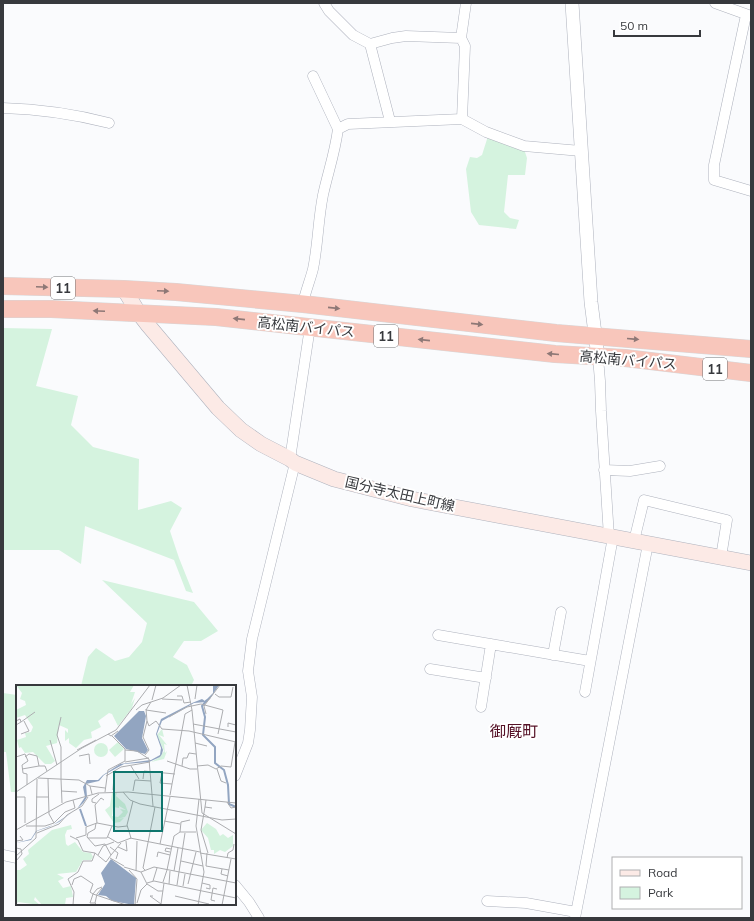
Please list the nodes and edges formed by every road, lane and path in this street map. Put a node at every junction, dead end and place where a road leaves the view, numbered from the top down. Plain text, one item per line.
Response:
1 (324, 3) edge
2 (466, 3) edge
3 (572, 3) edge
4 (715, 3) edge
5 (749, 15) edge
6 (461, 38) junction
7 (370, 44) junction
8 (313, 76) dead end
9 (3, 108) edge
10 (462, 119) junction
11 (390, 122) junction
12 (109, 123) dead end
13 (338, 129) junction
14 (581, 151) junction
15 (751, 191) edge
16 (3, 286) edge
17 (124, 289) junction
18 (303, 304) junction
19 (3, 309) edge
20 (138, 312) junction
21 (310, 327) junction
22 (594, 336) junction
23 (751, 349) edge
24 (598, 357) junction
25 (751, 373) edge
26 (293, 461) junction
27 (660, 466) dead end
28 (604, 470) junction
29 (611, 537) junction
30 (641, 543) junction
31 (721, 557) junction
32 (751, 563) edge
33 (561, 612) dead end
34 (438, 635) dead end
35 (491, 644) junction
36 (553, 655) junction
37 (590, 661) junction
38 (430, 669) dead end
39 (486, 678) junction
40 (585, 692) dead end
41 (481, 707) dead end
42 (236, 773) edge
43 (3, 855) edge
44 (16, 858) edge
45 (236, 886) edge
46 (487, 901) dead end
47 (575, 915) edge
48 (259, 918) edge

1 - 7 street
2 - 6 street
3 - 14 street
4 - 5 street
5 - 15 street
6 - 7 street
6 - 10 street
7 - 11 street
8 - 13 street
9 - 12 street
10 - 11 street
10 - 14 street
11 - 13 street
13 - 18 street
14 - 22 street
16 -> 17 highway, 高松南バイパス / 11
17 -> 18 highway, 高松南バイパス / 11
17 - 20 main road, 国分寺太田上町線
18 -> 22 highway, 高松南バイパス / 11
20 -> 19 highway, 高松南バイパス / 11
21 -> 20 highway, 高松南バイパス / 11
20 - 26 main road, 国分寺太田上町線
24 -> 21 highway, 高松南バイパス / 11
21 - 26 street
22 -> 23 highway, 高松南バイパス / 11
22 - 24 street
24 - 25 highway, 高松南バイパス / 11
24 - 28 street
26 - 29 main road, 国分寺太田上町線
26 - 42 street
27 - 28 street
28 - 29 street
29 - 30 main road, 国分寺太田上町線
29 - 37 street
30 - 31 main road, 国分寺太田上町線
30 - 31 street
30 - 47 street
31 - 32 main road, 国分寺太田上町線
33 - 36 street
34 - 35 street
35 - 36 street
35 - 39 street
36 - 37 street
37 - 40 street
38 - 39 street
39 - 41 street
43 - 44 street
45 - 48 street
46 - 47 street

